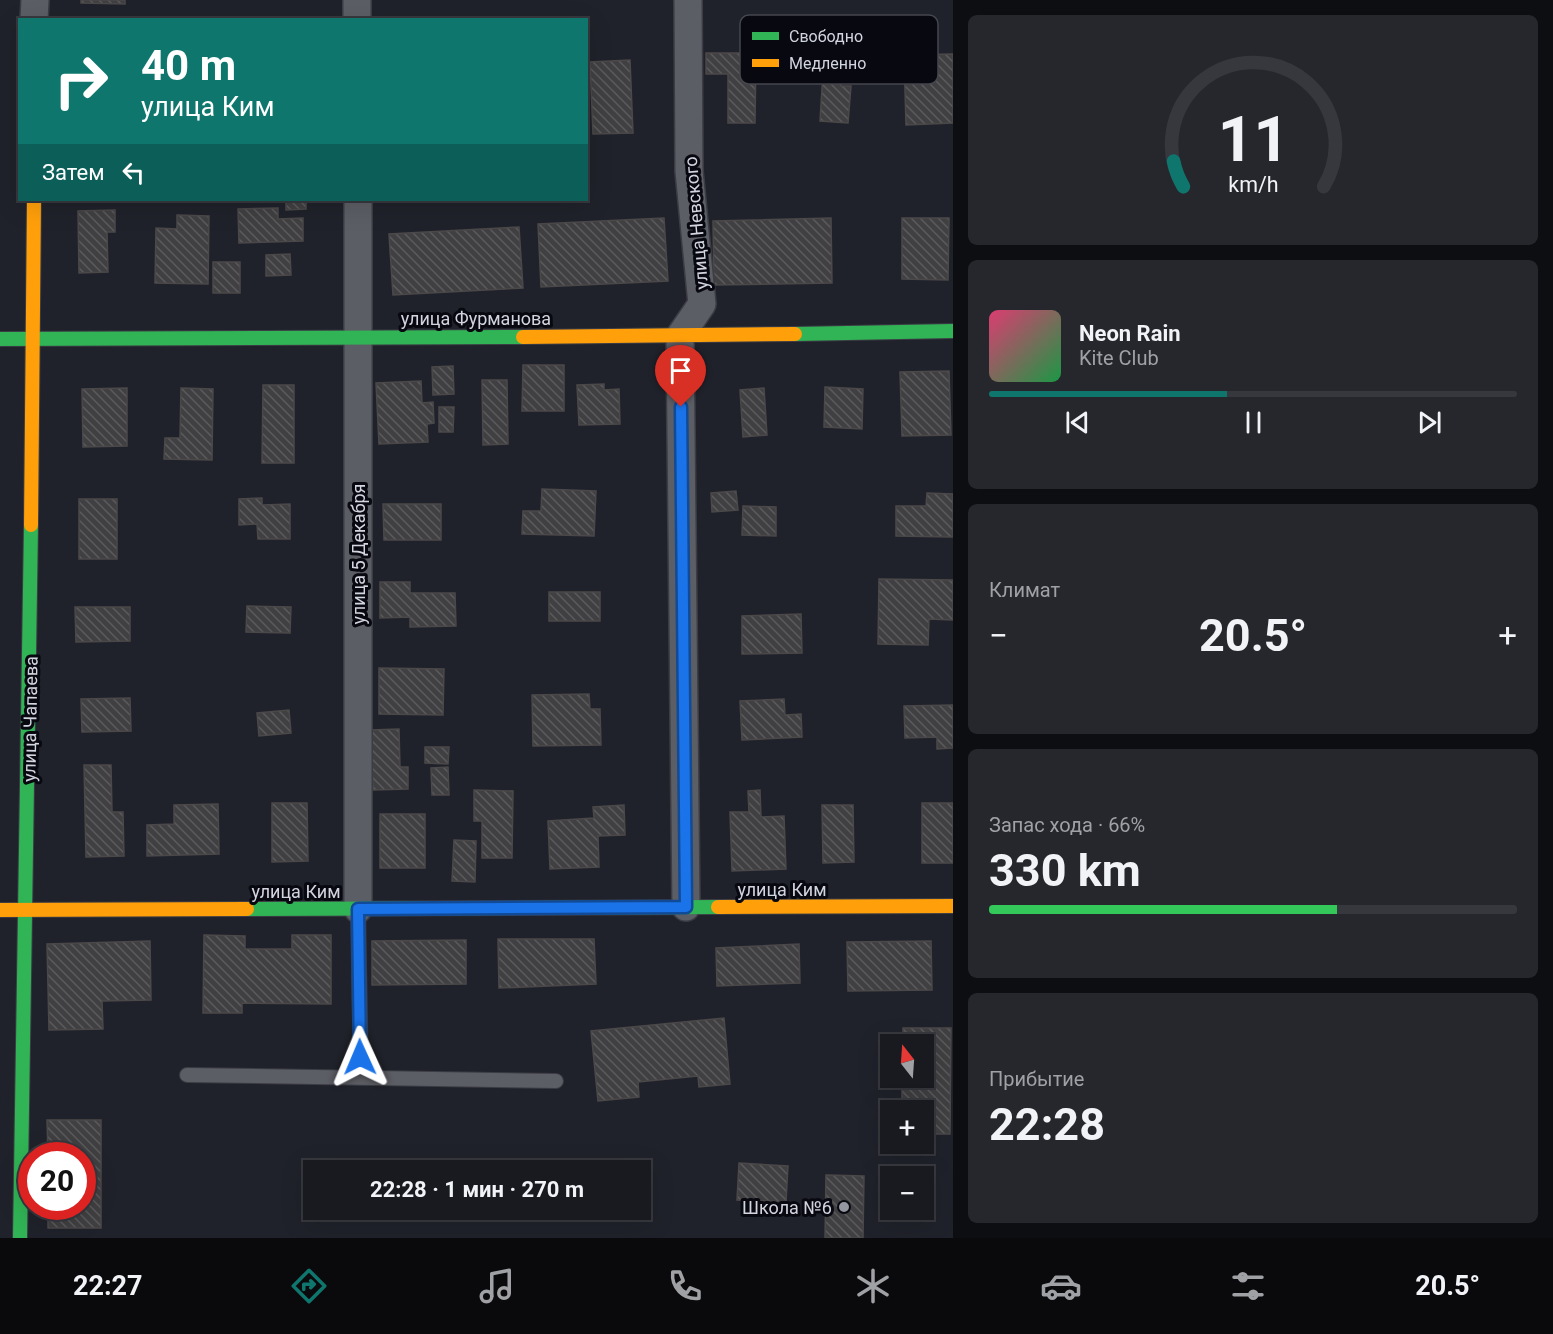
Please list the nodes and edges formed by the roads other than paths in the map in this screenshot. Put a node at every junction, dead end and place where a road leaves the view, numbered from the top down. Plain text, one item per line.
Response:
1 (34, 0) edge
2 (357, 0) edge
3 (688, 0) edge
4 (34, 18) edge
5 (357, 18) edge
6 (34, 201) edge
7 (358, 201) edge
8 (953, 331) edge
9 (680, 336) junction
10 (358, 337) junction
11 (0, 339) edge
12 (33, 339) junction
13 (953, 906) edge
14 (686, 907) junction
15 (358, 909) junction
16 (0, 910) edge
17 (27, 910) junction
18 (187, 1075) dead end
19 (361, 1078) junction
20 (556, 1081) dead end
21 (20, 1238) edge

1 - 4 street
2 - 5 street
3 - 9 street, улица Невского
6 - 12 street, улица Чапаева
7 - 10 street, улица 5 Декабря
8 - 9 street, улица Фурманова
9 - 10 street, улица Фурманова
9 - 14 street
10 - 12 street, улица Фурманова
10 - 15 street, улица 5 Декабря
11 - 12 street, улица Фурманова
12 - 17 street, улица Чапаева
13 - 14 street, улица Ким
14 - 15 street, улица Ким
15 - 17 street, улица Ким
15 - 19 lane
16 - 17 street, улица Ким
17 - 21 street, улица Чапаева
18 - 19 lane
19 - 20 lane

